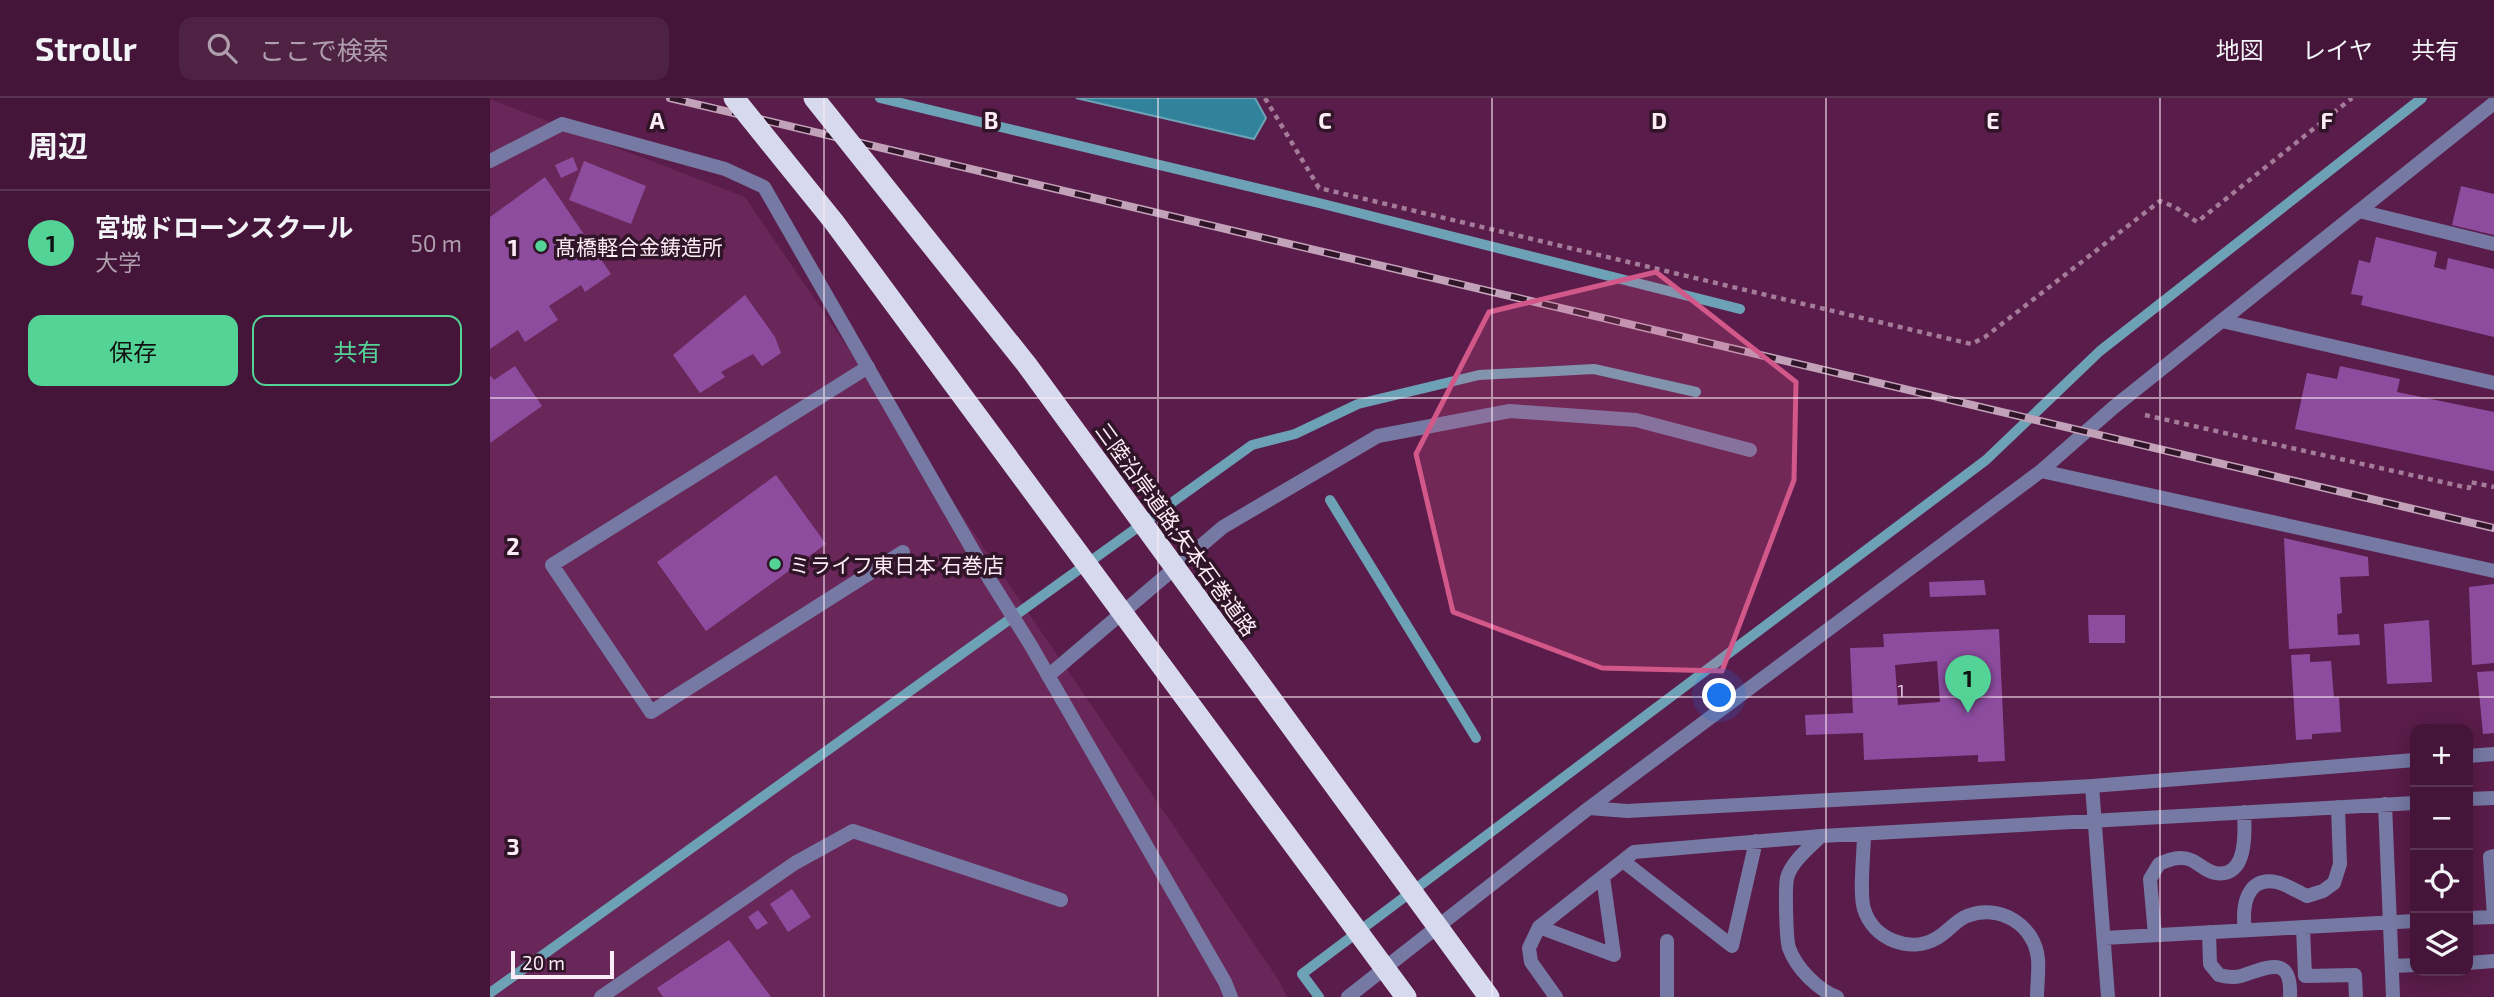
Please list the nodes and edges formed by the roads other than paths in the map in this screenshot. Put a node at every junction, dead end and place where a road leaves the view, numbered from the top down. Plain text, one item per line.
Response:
1 (734, 98) edge
2 (814, 98) edge
3 (2494, 103) edge
4 (490, 161) edge
5 (2359, 212) junction
6 (2494, 244) edge
7 (2222, 321) junction
8 (868, 367) junction
9 (2494, 383) edge
10 (1750, 450) dead end
11 (2041, 471) junction
12 (903, 552) dead end
13 (2494, 571) edge
14 (1048, 676) junction
15 (2494, 754) edge
16 (2473, 756) edge
17 (2410, 760) edge
18 (2092, 786) junction
19 (2494, 798) edge
20 (2473, 799) edge
21 (2410, 803) edge
22 (2385, 804) junction
23 (2338, 807) junction
24 (1589, 808) junction
25 (2244, 812) junction
26 (2095, 821) junction
27 (1864, 834) junction
28 (1821, 836) junction
29 (1756, 841) junction
30 (2494, 856) edge
31 (1623, 861) junction
32 (1602, 877) junction
33 (1060, 900) dead end
34 (2494, 916) edge
35 (2473, 918) edge
36 (2410, 921) edge
37 (2390, 922) junction
38 (1539, 927) junction
39 (2303, 927) junction
40 (2245, 930) junction
41 (2210, 932) junction
42 (2155, 935) junction
43 (2104, 938) junction
44 (1667, 941) dead end
45 (2494, 961) edge
46 (2473, 963) edge
47 (2410, 965) edge
48 (2392, 966) junction
49 (1827, 996) edge
50 (601, 997) edge
51 (1231, 997) edge
52 (1348, 997) edge
53 (1406, 997) edge
54 (1489, 997) edge
55 (1556, 997) edge
56 (1667, 997) edge
57 (2037, 997) edge
58 (2108, 997) edge
59 (2290, 997) edge
60 (2356, 997) edge
61 (2393, 997) edge

1 - 53 highway, bridge
2 - 54 highway, 三陸沿岸道路;矢本石巻道路, bridge
3 - 5 street
4 - 8 street
5 - 6 street
5 - 7 street
7 - 9 street
7 - 11 street
8 - 12 street
8 - 14 street
10 - 14 street
11 - 13 street
11 - 24 street
14 - 51 street
15 - 16 street
17 - 18 street
18 - 24 street
18 - 26 street
19 - 20 street
21 - 22 street
22 - 23 street
22 - 37 street
23 - 25 street
23 - 40 street
24 - 52 street
25 - 26 street
25 - 42 street
26 - 27 street
26 - 43 street
27 - 28 street
27 - 57 street
28 - 29 street
28 - 49 street
29 - 31 street
29 - 31 street
30 - 34 street
31 - 32 street
32 - 38 street
32 - 38 street
33 - 50 street
34 - 35 street
36 - 37 street
37 - 39 street
37 - 48 street
38 - 55 street
39 - 40 street
39 - 60 street
40 - 41 street
41 - 42 street
41 - 59 street
42 - 43 street
43 - 58 street
44 - 56 street
45 - 46 street
47 - 48 street
48 - 61 street

